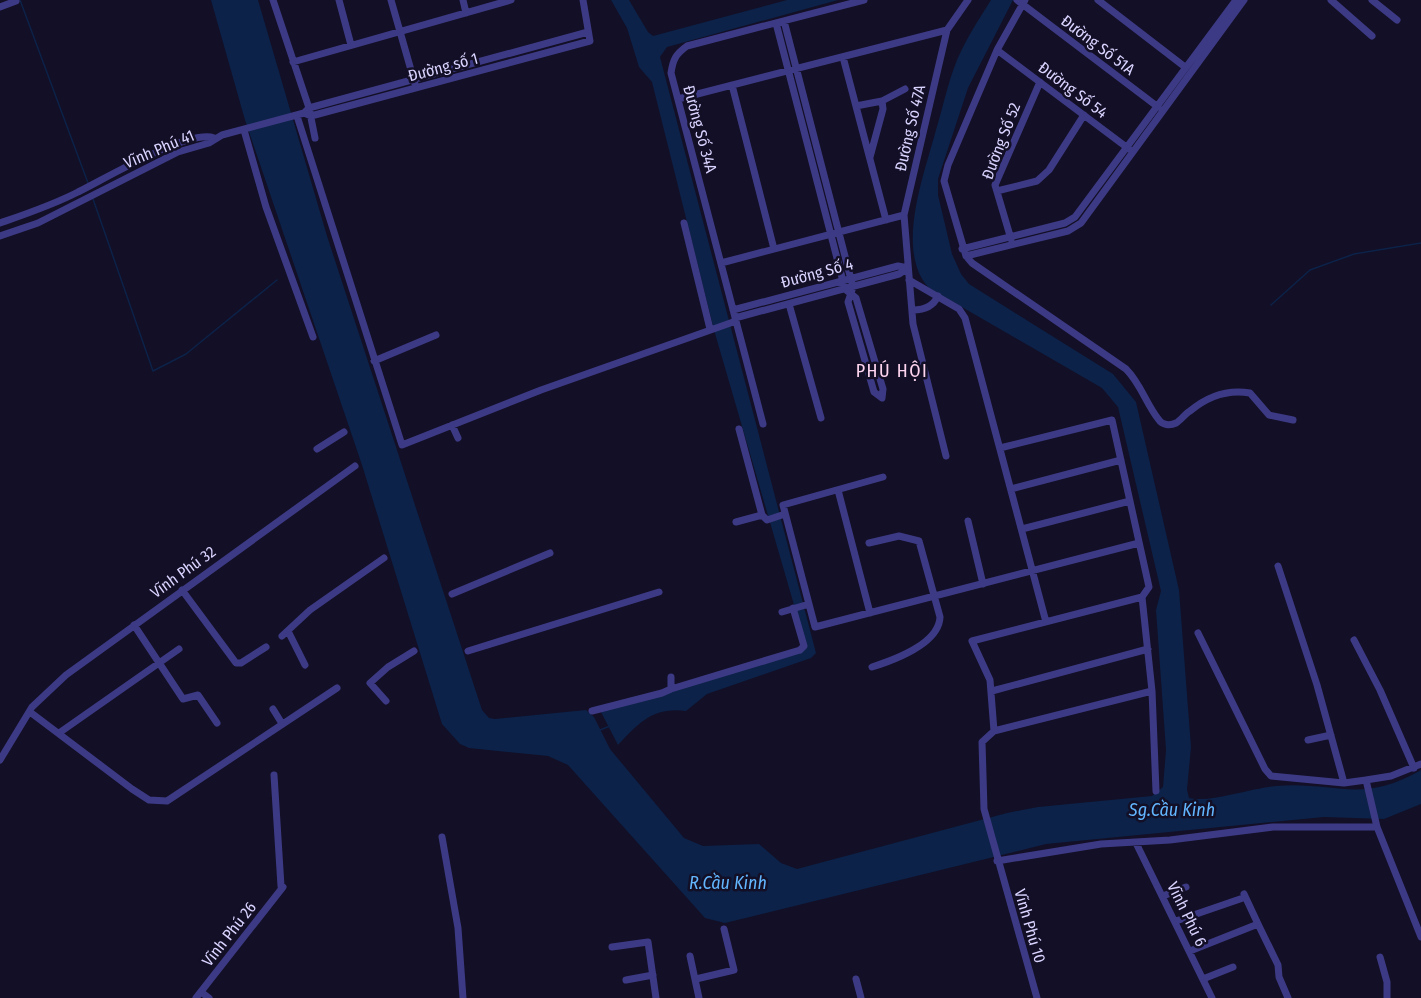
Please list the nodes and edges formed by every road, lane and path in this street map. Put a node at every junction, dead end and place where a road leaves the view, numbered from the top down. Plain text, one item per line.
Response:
1 (273, 0) edge
2 (339, 0) edge
3 (391, 0) edge
4 (463, 0) edge
5 (511, 0) edge
6 (583, 0) edge
7 (864, 0) edge
8 (968, 0) edge
9 (1098, 0) edge
10 (1236, 0) edge
11 (1244, 0) edge
12 (1330, 0) edge
13 (1372, 0) edge
14 (16, 1) edge
15 (1021, 1) edge
16 (1383, 3) edge
17 (0, 8) edge
18 (466, 13) junction
19 (1397, 20) dead end
20 (780, 22) junction
21 (947, 30) junction
22 (400, 31) junction
23 (588, 32) junction
24 (1372, 36) dead end
25 (351, 45) junction
26 (997, 50) junction
27 (843, 57) junction
28 (293, 62) junction
29 (1185, 67) junction
30 (792, 70) junction
31 (413, 80) junction
32 (1040, 82) junction
33 (732, 85) junction
34 (416, 88) junction
35 (905, 89) dead end
36 (678, 99) junction
37 (882, 101) junction
38 (856, 106) junction
39 (1160, 108) junction
40 (302, 114) junction
41 (1084, 116) junction
42 (246, 129) junction
43 (214, 138) junction
44 (315, 138) dead end
45 (1130, 149) junction
46 (870, 158) junction
47 (86, 188) junction
48 (997, 191) junction
49 (89, 197) junction
50 (904, 215) junction
51 (886, 220) junction
52 (684, 223) dead end
53 (0, 224) edge
54 (834, 233) junction
55 (0, 236) edge
56 (1011, 241) junction
57 (774, 249) junction
58 (962, 249) junction
59 (966, 256) junction
60 (721, 263) junction
61 (908, 268) junction
62 (846, 279) junction
63 (909, 280) junction
64 (849, 289) junction
65 (938, 297) junction
66 (789, 303) junction
67 (733, 310) junction
68 (913, 310) junction
69 (734, 320) junction
70 (711, 328) junction
71 (436, 335) dead end
72 (313, 337) dead end
73 (374, 361) junction
74 (820, 418) dead end
75 (1293, 420) dead end
76 (763, 424) dead end
77 (452, 425) junction
78 (739, 429) dead end
79 (344, 432) dead end
80 (458, 438) dead end
81 (1000, 448) junction
82 (317, 449) dead end
83 (946, 456) dead end
84 (1121, 460) junction
85 (355, 466) dead end
86 (883, 477) dead end
87 (1011, 489) junction
88 (838, 490) junction
89 (1130, 501) junction
90 (783, 515) junction
91 (764, 517) junction
92 (968, 521) dead end
93 (736, 522) dead end
94 (1022, 529) junction
95 (868, 543) dead end
96 (1139, 543) junction
97 (550, 553) dead end
98 (384, 558) dead end
99 (1278, 566) dead end
100 (1033, 571) junction
101 (983, 584) junction
102 (182, 590) junction
103 (659, 592) dead end
104 (452, 594) dead end
105 (934, 597) junction
106 (1143, 597) junction
107 (807, 604) junction
108 (794, 608) junction
109 (782, 612) dead end
110 (870, 613) junction
111 (1046, 622) junction
112 (134, 625) junction
113 (1198, 633) dead end
114 (1354, 640) dead end
115 (266, 646) dead end
116 (179, 649) dead end
117 (1148, 649) junction
118 (414, 651) dead end
119 (468, 651) dead end
120 (160, 664) junction
121 (305, 665) dead end
122 (872, 667) dead end
123 (671, 677) dead end
124 (336, 688) dead end
125 (671, 689) junction
126 (992, 691) junction
127 (1152, 691) junction
128 (386, 701) dead end
129 (273, 709) dead end
130 (31, 710) junction
131 (592, 711) dead end
132 (281, 722) junction
133 (216, 723) dead end
134 (994, 731) junction
135 (59, 733) junction
136 (1331, 735) junction
137 (1308, 740) dead end
138 (0, 760) edge
139 (1417, 766) edge
140 (274, 775) dead end
141 (1366, 780) junction
142 (1344, 783) junction
143 (1156, 791) dead end
144 (1376, 825) junction
145 (442, 837) dead end
146 (1136, 843) junction
147 (996, 858) junction
148 (1186, 887) dead end
149 (1163, 896) junction
150 (1176, 921) junction
151 (1258, 924) junction
152 (1419, 924) edge
153 (724, 929) dead end
154 (1421, 937) edge
155 (612, 947) dead end
156 (1190, 951) junction
157 (690, 956) dead end
158 (1380, 957) dead end
159 (1233, 967) dead end
160 (652, 975) junction
161 (696, 979) junction
162 (856, 979) dead end
163 (1203, 979) junction
164 (626, 980) dead end
165 (198, 995) edge
166 (209, 998) edge
167 (464, 998) edge
168 (656, 998) edge
169 (699, 998) edge
170 (861, 998) edge
171 (1037, 998) edge
172 (1212, 998) edge
173 (1288, 998) edge
174 (1386, 998) edge

1 - 28 street
2 - 25 street
3 - 22 street
4 - 18 street
5 - 18 street
6 - 23 street
7 - 20 street, Đường Số 34A
8 - 21 street, Đường Số 47A
9 - 29 street
10 - 29 street
11 - 39 street
12 - 24 street
13 - 16 street
14 - 17 street
15 - 26 street
15 - 39 street, Đường Số 51A
16 - 19 street
18 - 22 street
20 - 30 street
20 - 36 street, Đường Số 34A
21 - 27 street
21 - 50 street, Đường Số 47A
22 - 25 street
22 - 31 street
23 - 31 street, Đường số 1
23 - 34 street, Đường số 1
25 - 28 street
26 - 32 street, Đường Số 54
26 - 58 street
27 - 30 street
27 - 38 street
28 - 40 street
29 - 39 street
30 - 33 street
30 - 54 street
31 - 34 street
31 - 40 street, Đường số 1
32 - 41 street, Đường Số 54
32 - 48 street, Đường Số 52
33 - 36 street
33 - 57 street
34 - 40 street, Đường số 1
35 - 37 street
36 - 60 street, Đường Số 34A
37 - 38 street
37 - 46 street
38 - 46 street
39 - 45 street
40 - 42 street
40 - 44 street
40 - 73 street
41 - 45 street, Đường Số 54
41 - 48 street
42 - 43 street
42 - 72 street
43 - 47 street, Vĩnh Phú 41
43 - 49 street, Vĩnh Phú 41
45 - 56 street
46 - 51 street
47 - 49 street
47 - 53 street, Vĩnh Phú 41
48 - 56 street, Đường Số 52
49 - 55 street, Vĩnh Phú 41
50 - 51 street
50 - 61 street, Đường Số 47A
51 - 54 street
52 - 70 street
54 - 57 street
54 - 62 street
56 - 58 street
56 - 59 street
57 - 60 street
58 - 59 street
59 - 75 street
60 - 67 street, Đường Số 34A
61 - 62 street, Đường Số 4
61 - 63 street, Đường Số 47A
61 - 64 street
62 - 64 street
62 - 67 street, Đường Số 4
63 - 65 street
63 - 68 street, Đường Số 47A
64 - 64 street
64 - 66 street
65 - 68 street
65 - 81 street
66 - 69 street
66 - 74 street
67 - 69 street, Đường Số 34A
68 - 83 street, Đường Số 47A
69 - 70 street
69 - 76 street, Đường Số 34A
70 - 77 street
71 - 73 street
73 - 77 street
77 - 80 street
78 - 91 street
79 - 82 street
81 - 84 street
81 - 87 street
84 - 87 street
84 - 89 street
85 - 102 street, Vĩnh Phú 32
86 - 88 street
87 - 94 street
88 - 90 street
88 - 110 street
89 - 94 street
89 - 96 street
90 - 91 street
90 - 107 street
91 - 93 street
92 - 101 street
94 - 100 street
95 - 105 street
96 - 100 street
96 - 106 street
97 - 104 street
98 - 121 street
99 - 136 street
100 - 101 street
100 - 111 street
101 - 105 street
102 - 112 street, Vĩnh Phú 32
102 - 115 street
103 - 119 street
105 - 110 street
105 - 122 street
106 - 111 street
106 - 117 street
107 - 108 street
107 - 110 street
108 - 109 street
108 - 125 street
111 - 126 street
112 - 120 street
112 - 130 street, Vĩnh Phú 32
113 - 142 street
114 - 139 street
116 - 120 street
117 - 126 street
117 - 127 street
118 - 128 street
120 - 133 street
120 - 135 street
123 - 125 street
124 - 132 street
125 - 131 street
126 - 134 street
127 - 134 street
127 - 143 street
129 - 132 street
130 - 135 street
130 - 138 street, Vĩnh Phú 32
132 - 135 street
134 - 147 street, Vĩnh Phú 10
136 - 137 street
136 - 142 street
139 - 141 street
140 - 165 street, Vĩnh Phú 26
141 - 142 street
141 - 144 street
144 - 146 street
144 - 152 street
145 - 167 street
146 - 147 street
146 - 149 street, Vĩnh Phú 6
147 - 171 street, Vĩnh Phú 10
148 - 149 street
149 - 150 street, Vĩnh Phú 6
150 - 151 street
150 - 156 street, Vĩnh Phú 6
151 - 156 street
151 - 173 street
152 - 154 street
153 - 161 street
155 - 160 street
156 - 163 street, Vĩnh Phú 6
157 - 161 street
158 - 174 street
159 - 163 street
160 - 164 street
160 - 168 street
161 - 169 street
162 - 170 street
163 - 172 street, Vĩnh Phú 6
165 - 166 street

